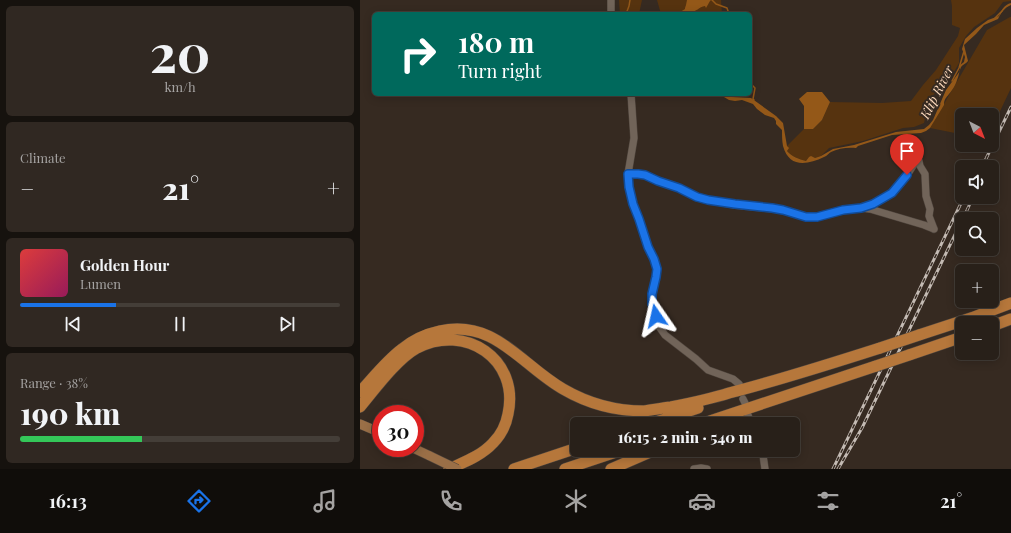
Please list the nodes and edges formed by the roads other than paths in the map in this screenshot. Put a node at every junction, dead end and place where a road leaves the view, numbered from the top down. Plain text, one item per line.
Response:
1 (611, 0) edge
2 (611, 12) edge
3 (631, 96) edge
4 (628, 174) junction
5 (861, 208) junction
6 (1011, 303) edge
7 (1011, 319) edge
8 (999, 323) edge
9 (955, 339) edge
10 (786, 378) junction
11 (739, 384) dead end
12 (360, 392) edge
13 (785, 396) junction
14 (360, 407) edge
15 (671, 417) edge
16 (721, 417) edge
17 (734, 417) edge
18 (360, 424) edge
19 (372, 429) edge
20 (570, 450) edge
21 (424, 453) edge
22 (601, 457) edge
23 (639, 457) edge
24 (763, 457) edge
25 (449, 469) edge
26 (457, 469) edge
27 (514, 469) edge
28 (565, 469) edge
29 (611, 469) edge
30 (694, 469) edge
31 (708, 469) edge
32 (765, 469) edge

1 - 2 street
3 - 4 street
4 - 5 street
4 - 11 street
5 - 5 street
6 - 10 highway, bridge
7 - 8 highway
9 - 13 highway, bridge
10 - 12 highway
10 - 15 highway
13 - 16 highway
13 - 17 highway
14 - 25 highway
18 - 19 main road
20 - 27 highway
21 - 26 main road, bridge
22 - 28 highway
23 - 29 highway
24 - 32 street
30 - 31 street

